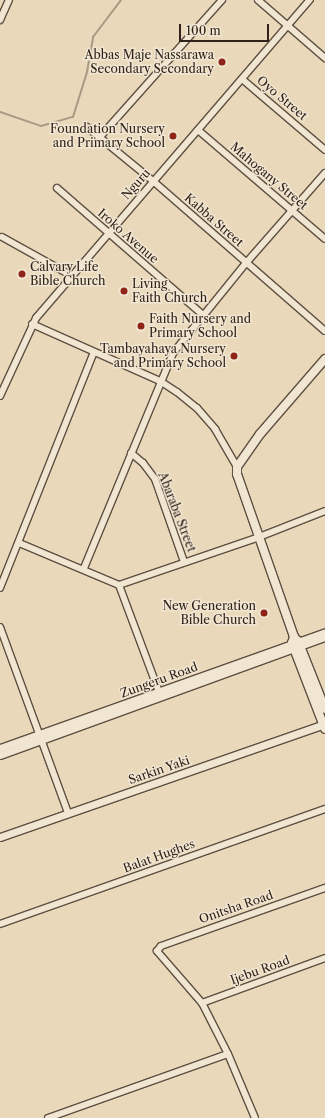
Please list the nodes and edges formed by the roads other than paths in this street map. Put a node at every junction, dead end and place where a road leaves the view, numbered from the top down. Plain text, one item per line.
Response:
1 (9, 0) edge
2 (222, 0) edge
3 (258, 0) edge
4 (310, 0) edge
5 (0, 20) edge
6 (288, 26) junction
7 (325, 58) edge
8 (242, 79) junction
9 (87, 127) dead end
10 (198, 130) junction
11 (99, 138) junction
12 (325, 150) edge
13 (325, 173) edge
14 (153, 181) junction
15 (57, 188) dead end
16 (292, 210) junction
17 (107, 234) junction
18 (2, 237) dead end
19 (325, 239) edge
20 (246, 263) junction
21 (72, 276) junction
22 (204, 316) junction
23 (32, 324) junction
24 (325, 331) edge
25 (94, 352) junction
26 (325, 359) edge
27 (160, 381) junction
28 (0, 396) edge
29 (131, 454) junction
30 (237, 467) junction
31 (325, 510) edge
32 (259, 537) junction
33 (19, 543) junction
34 (184, 562) junction
35 (84, 568) junction
36 (119, 585) junction
37 (0, 588) edge
38 (0, 627) edge
39 (325, 632) edge
40 (325, 637) edge
41 (296, 643) junction
42 (159, 692) junction
43 (325, 709) edge
44 (324, 726) edge
45 (40, 737) junction
46 (0, 748) edge
47 (0, 755) edge
48 (325, 809) edge
49 (68, 813) junction
50 (0, 837) edge
51 (325, 888) edge
52 (0, 924) edge
53 (325, 958) edge
54 (202, 1003) junction
55 (228, 1054) junction
56 (48, 1118) edge
57 (255, 1118) edge

1 - 5 street
2 - 11 street
3 - 6 street
4 - 6 street, Nguru
6 - 7 street
6 - 8 street, Nguru
8 - 10 street, Nguru
8 - 12 street, Oyo Street
9 - 11 street, Kabba Street
10 - 14 street, Nguru
10 - 16 street, Mahogany Street
11 - 14 street, Kabba Street
13 - 16 street
14 - 17 street, Nguru
14 - 20 street, Kabba Street
15 - 17 street, Iroko Avenue
16 - 19 street, Mahogany Street
16 - 20 street
17 - 21 street, Nguru
17 - 22 street, Iroko Avenue
18 - 21 street
20 - 22 street
20 - 24 street, Kabba Street
21 - 23 street, Nguru
22 - 27 street
23 - 25 street
23 - 28 street, Nguru
25 - 27 street
25 - 33 street
26 - 30 main road
27 - 29 street
27 - 30 street
29 - 34 street, Abaraba Street
29 - 35 street
30 - 32 main road
31 - 32 street
32 - 34 street
32 - 41 main road
33 - 35 street
33 - 37 street
34 - 36 street
35 - 36 street
36 - 42 street
38 - 45 street
39 - 41 street, Zungeru Road
40 - 41 street
41 - 42 street, Zungeru Road
41 - 43 main road
41 - 44 main road
41 - 45 street
42 - 45 street, Zungeru Road
44 - 49 street, Sarkin Yaki
45 - 46 street, Zungeru Road
45 - 47 street
45 - 49 street
48 - 52 street, Balat Hughes
49 - 50 street, Sarkin Yaki
51 - 54 street, Onitsha Road
53 - 54 street, Ijebu Road
54 - 55 street
55 - 56 street
55 - 57 street

